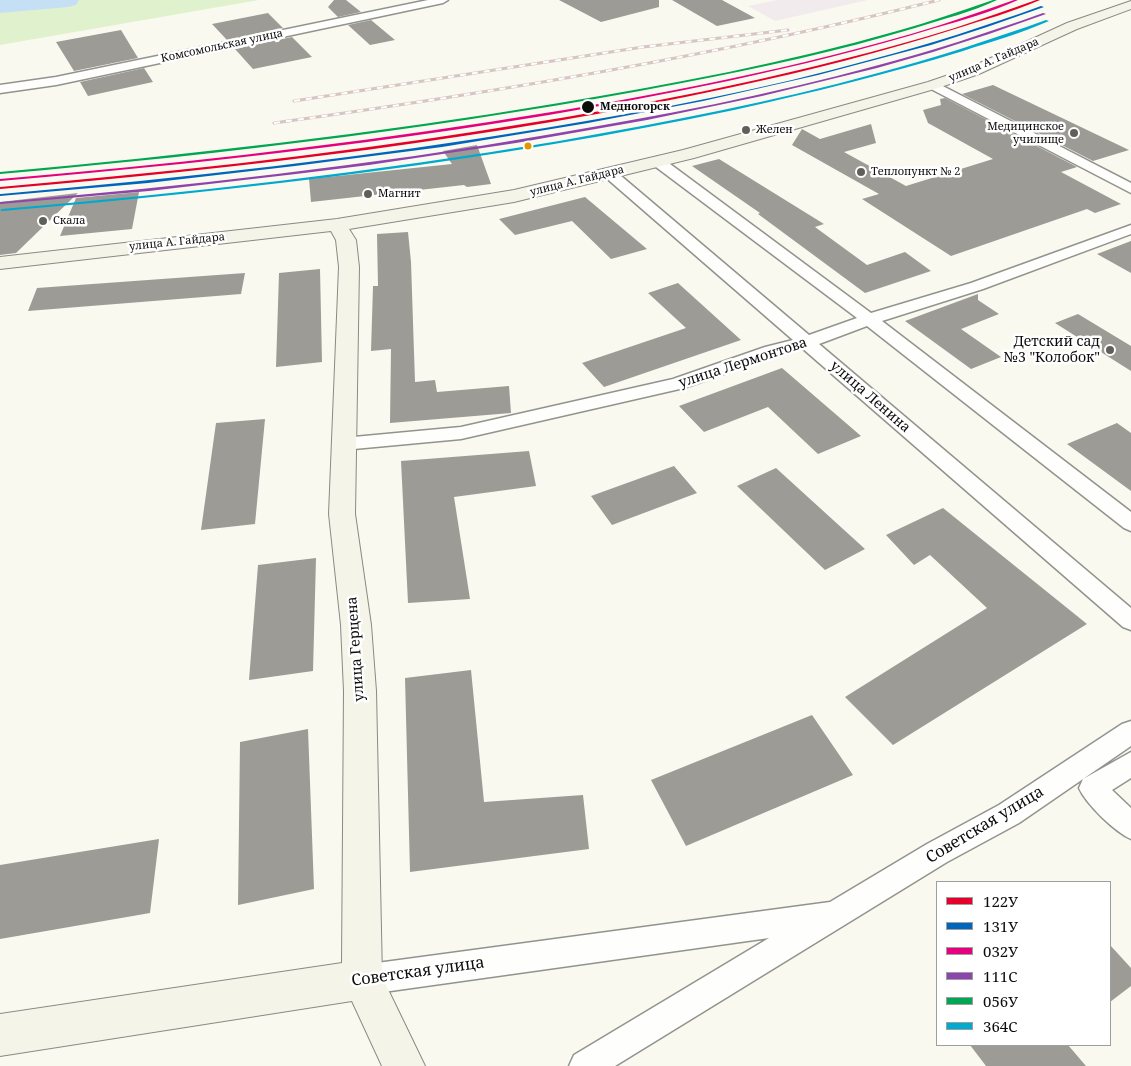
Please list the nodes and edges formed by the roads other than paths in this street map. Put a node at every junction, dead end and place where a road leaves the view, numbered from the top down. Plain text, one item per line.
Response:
1 (375, 0) edge
2 (443, 0) edge
3 (1131, 5) edge
4 (388, 11) junction
5 (933, 86) junction
6 (0, 89) edge
7 (657, 161) junction
8 (609, 173) junction
9 (1131, 189) edge
10 (337, 225) junction
11 (1131, 229) edge
12 (0, 263) edge
13 (869, 319) junction
14 (807, 342) junction
15 (342, 444) junction
16 (1131, 523) edge
17 (1131, 621) edge
18 (1131, 732) edge
19 (1131, 764) edge
20 (1131, 826) edge
21 (837, 914) junction
22 (362, 980) junction
23 (0, 1034) edge
24 (404, 1066) edge
25 (584, 1066) edge

1 - 4 street
2 - 4 street, Комсомольская улица
3 - 5 street, улица А. Гайдара
4 - 6 street, Комсомольская улица
5 - 7 street, улица А. Гайдара
5 - 9 street
7 - 8 street, улица А. Гайдара
7 - 13 street
8 - 10 street, улица А. Гайдара
8 - 14 street, улица Ленина
10 - 12 street, улица А. Гайдара
10 - 15 street, улица Герцена
11 - 13 street, улица Лермонтова
13 - 14 street, улица Лермонтова
13 - 16 street
14 - 15 street, улица Лермонтова
14 - 17 street, улица Ленина
15 - 22 street, улица Герцена
18 - 21 street, Советская улица
19 - 20 street
21 - 22 street, Советская улица
21 - 25 street, Советская улица
22 - 23 street, Советская улица
22 - 24 street, улица Герцена

